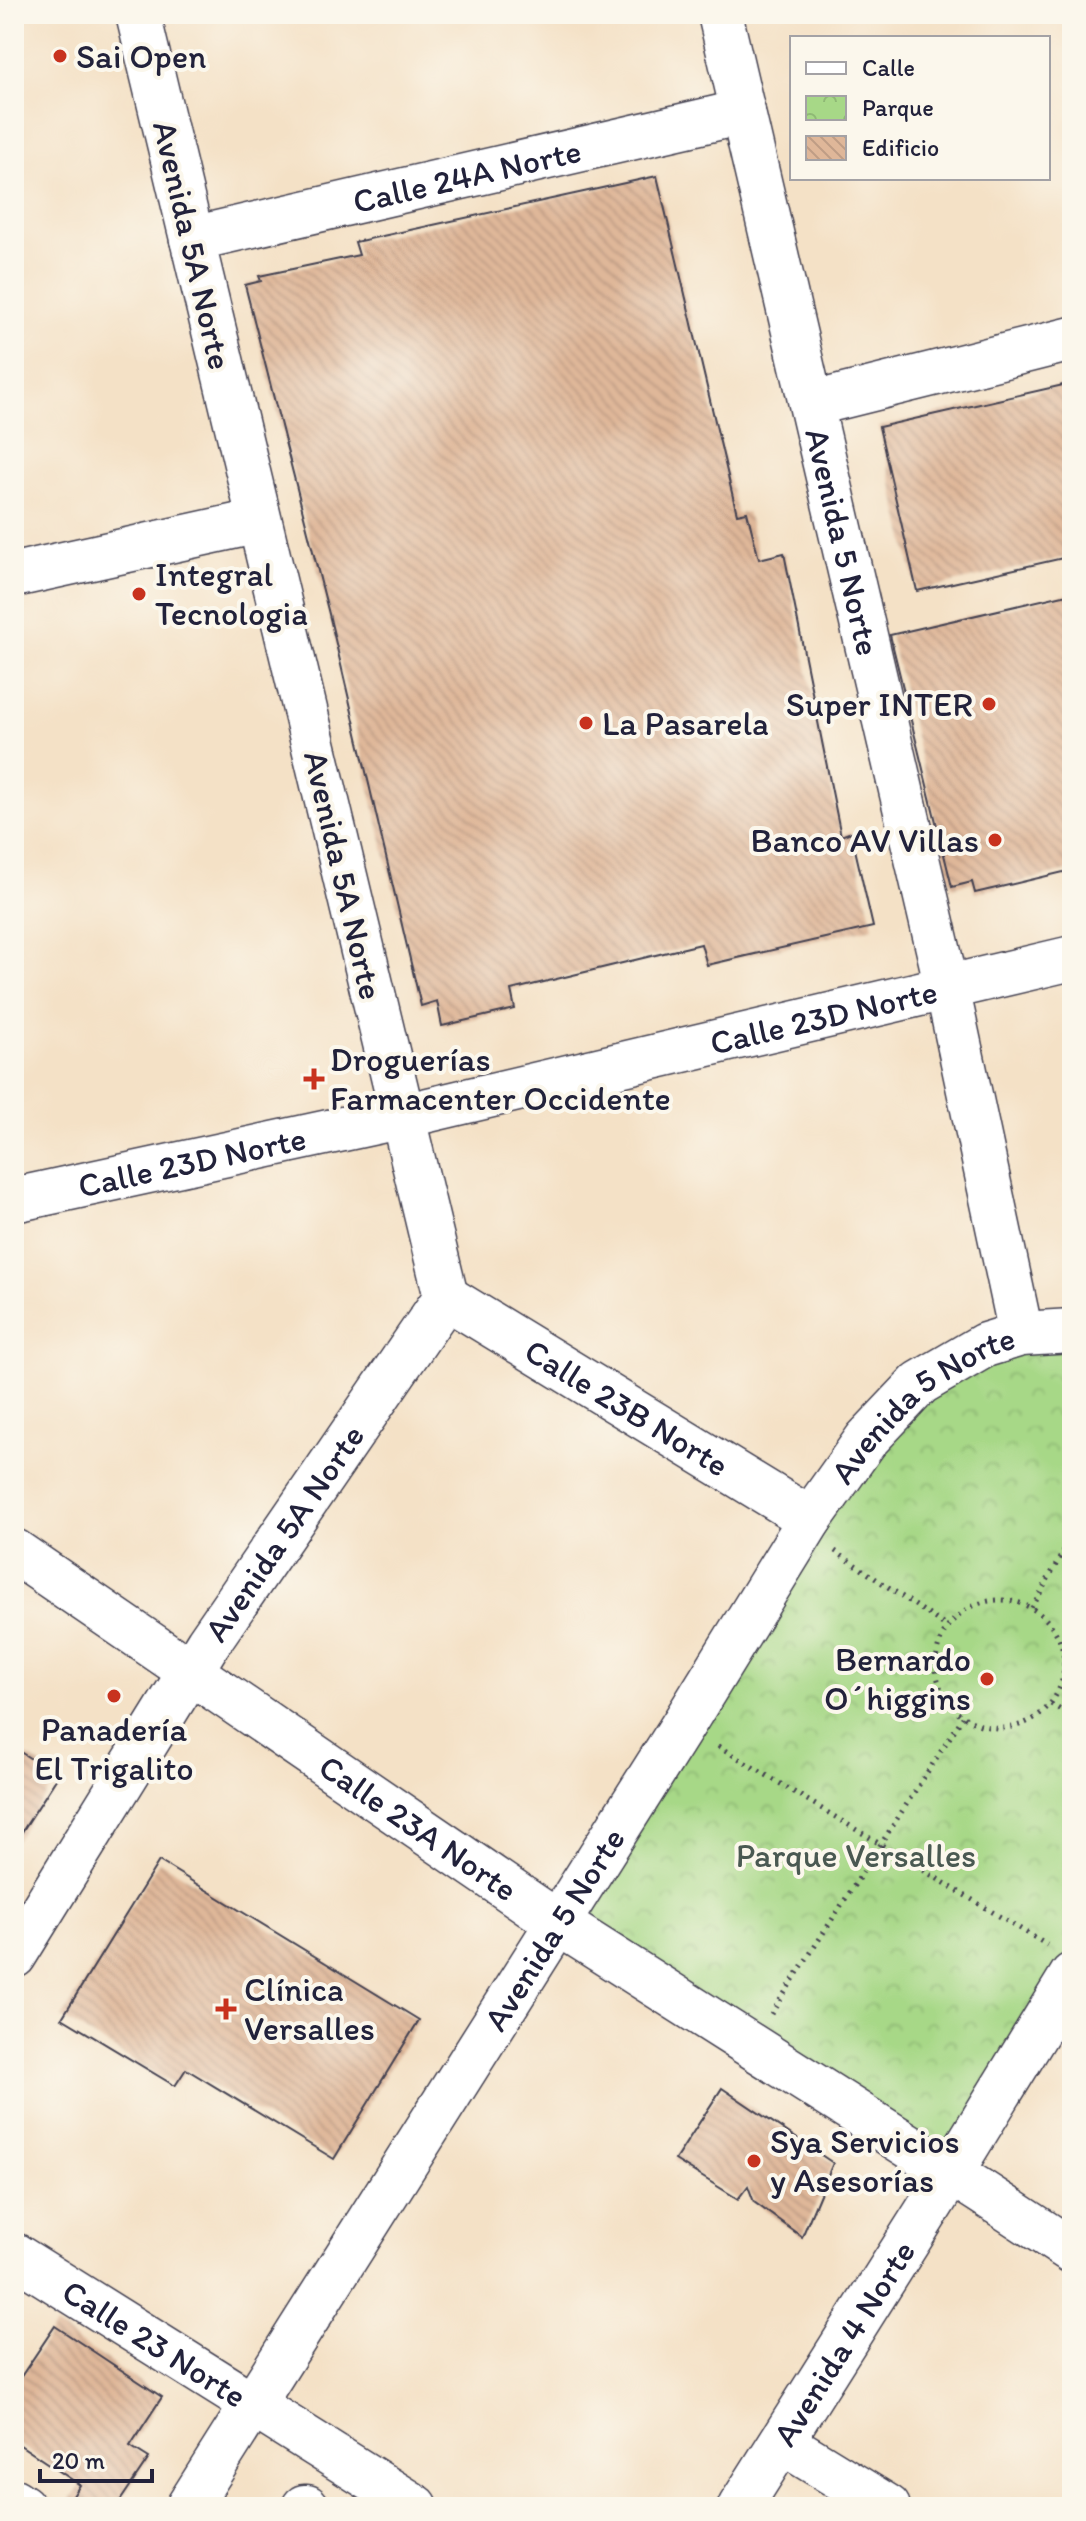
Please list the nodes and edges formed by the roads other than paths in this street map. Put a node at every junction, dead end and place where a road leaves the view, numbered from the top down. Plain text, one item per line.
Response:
1 (138, 14) edge
2 (720, 14) edge
3 (743, 112) junction
4 (192, 239) junction
5 (1072, 339) edge
6 (812, 404) junction
7 (259, 521) junction
8 (14, 575) edge
9 (1072, 958) edge
10 (947, 987) junction
11 (403, 1116) junction
12 (14, 1200) edge
13 (446, 1297) junction
14 (1072, 1331) edge
15 (1021, 1334) junction
16 (822, 1534) junction
17 (14, 1551) edge
18 (190, 1671) junction
19 (558, 1923) junction
20 (14, 1956) edge
21 (1059, 1960) edge
22 (951, 2172) junction
23 (1072, 2251) edge
24 (14, 2255) edge
25 (253, 2405) junction
26 (782, 2442) junction
27 (14, 2501) edge
28 (23, 2507) edge
29 (188, 2507) edge
30 (416, 2507) edge
31 (741, 2507) edge
32 (888, 2507) edge

1 - 4 street, Avenida 5A Norte
2 - 3 street, Avenida 5 Norte
3 - 4 street, Calle 24A Norte
3 - 6 street, Avenida 5 Norte
4 - 7 street, Avenida 5A Norte
5 - 6 street
6 - 10 street, Avenida 5 Norte
7 - 8 street
7 - 11 street, Avenida 5A Norte
9 - 10 street, Calle 23D Norte
10 - 11 street, Calle 23D Norte
10 - 15 street, Avenida 5 Norte
11 - 12 street, Calle 23D Norte
11 - 13 street, Avenida 5A Norte
13 - 16 street, Calle 23B Norte
13 - 18 street, Avenida 5A Norte
14 - 15 street
15 - 16 street, Avenida 5 Norte
16 - 19 street, Avenida 5 Norte
17 - 18 street, Calle 23A Norte
18 - 19 street, Calle 23A Norte
18 - 20 street, Avenida 5A Norte
19 - 22 street, Calle 23A Norte
19 - 25 street, Avenida 5 Norte
21 - 22 street, Avenida 4 Norte
22 - 23 street, Calle 23A Norte
22 - 26 street, Avenida 4 Norte
24 - 25 street, Calle 23 Norte
25 - 29 street, Avenida 5 Norte
25 - 30 street, Calle 23 Norte
26 - 31 street, Avenida 4 Norte
26 - 32 street
27 - 28 street

